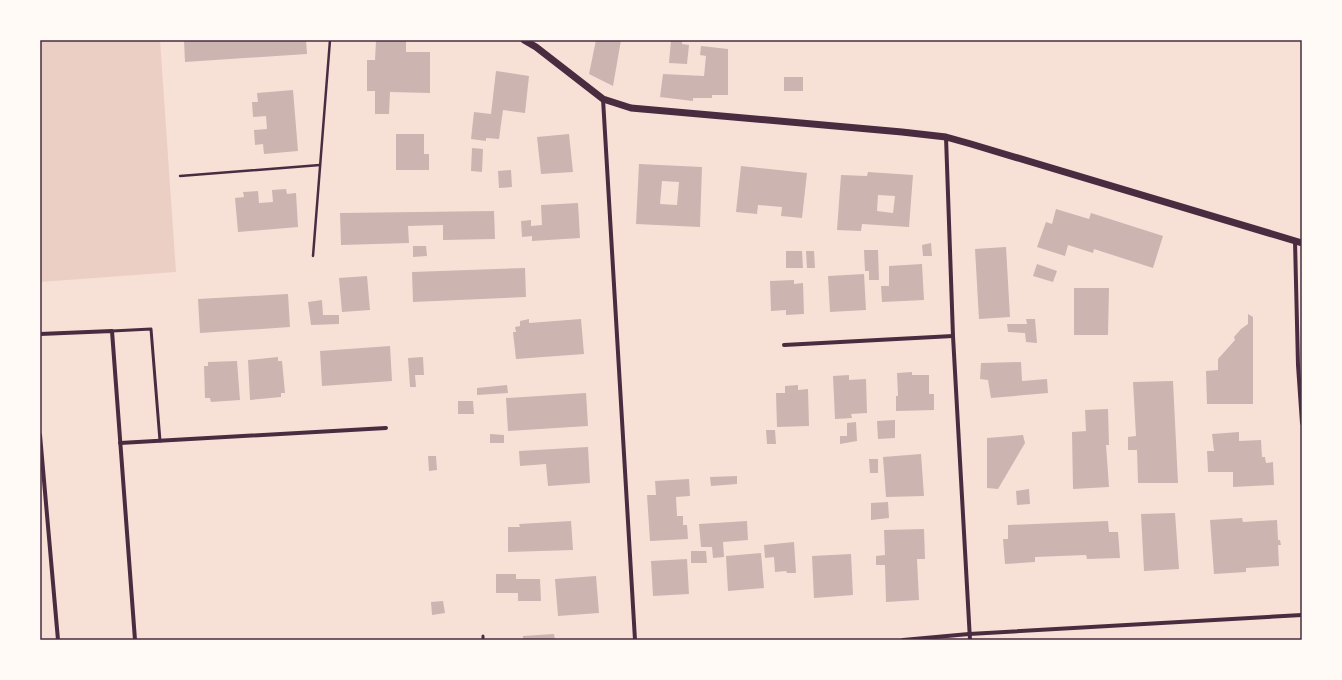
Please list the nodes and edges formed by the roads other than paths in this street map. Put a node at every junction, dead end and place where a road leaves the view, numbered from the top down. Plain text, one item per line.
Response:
1 (524, 40) edge
2 (603, 99) junction
3 (946, 137) junction
4 (1298, 242) edge
5 (112, 330) junction
6 (40, 334) edge
7 (953, 336) junction
8 (784, 345) dead end
9 (1302, 423) edge
10 (386, 428) dead end
11 (40, 435) edge
12 (160, 441) junction
13 (120, 443) junction
14 (1302, 616) edge
15 (969, 634) junction
16 (58, 640) edge
17 (134, 640) edge
18 (635, 640) edge
19 (902, 640) edge
20 (970, 640) edge

1 - 2 street
2 - 3 street
2 - 18 street
3 - 4 street
3 - 7 street
4 - 9 street
5 - 6 street
5 - 12 lane
5 - 13 street
7 - 8 street
7 - 15 street
10 - 12 street
11 - 16 street
12 - 13 street
13 - 17 street
14 - 15 street
15 - 19 street
15 - 20 street

